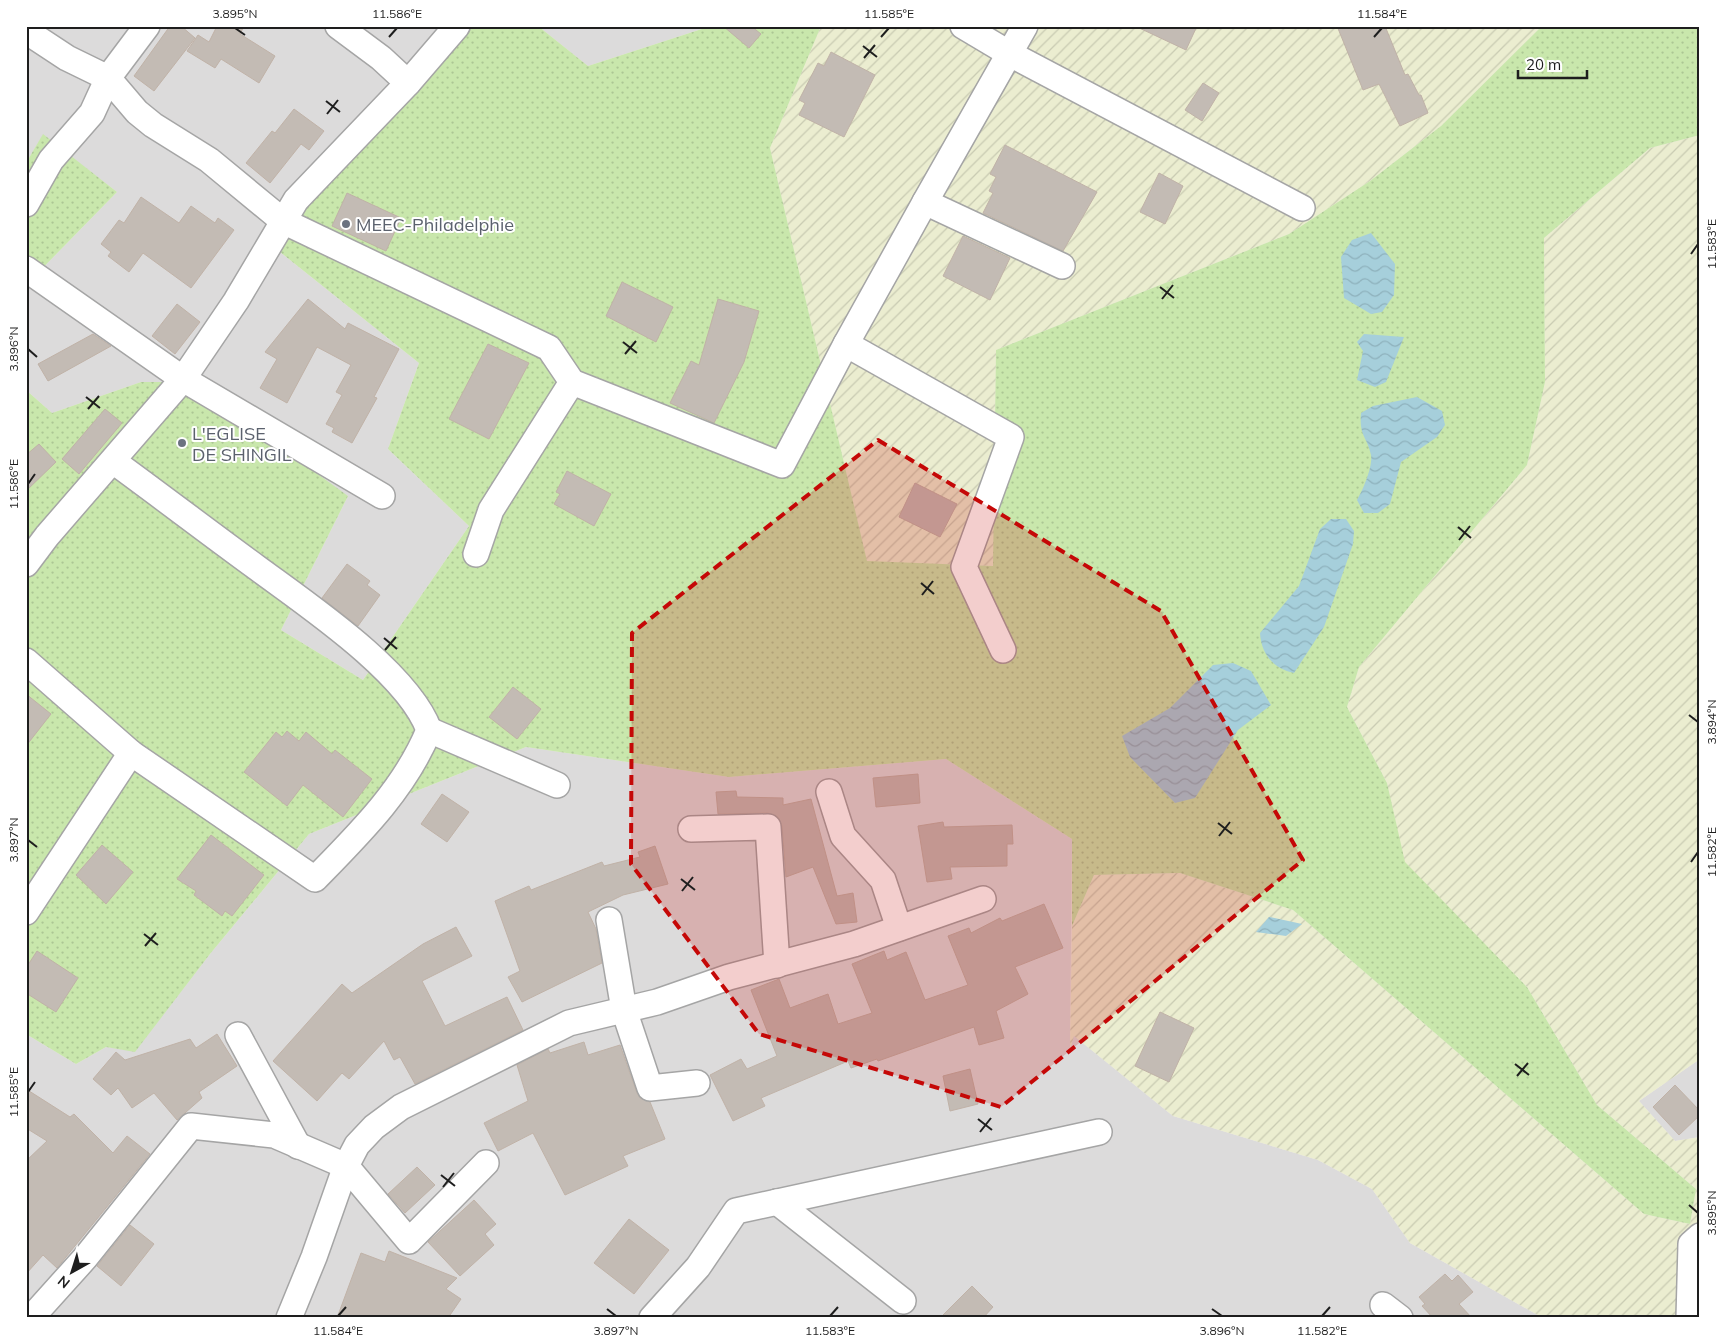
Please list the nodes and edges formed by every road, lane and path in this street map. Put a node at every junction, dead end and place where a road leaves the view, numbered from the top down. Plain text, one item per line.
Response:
1 (147, 26) edge
2 (338, 26) edge
3 (457, 26) edge
4 (963, 26) edge
5 (1025, 26) edge
6 (26, 31) edge
7 (1010, 54) junction
8 (108, 78) junction
9 (408, 83) junction
10 (925, 202) junction
11 (26, 204) edge
12 (1302, 208) dead end
13 (283, 221) junction
14 (1062, 266) dead end
15 (26, 270) edge
16 (846, 344) junction
17 (183, 378) junction
18 (572, 382) junction
19 (113, 461) junction
20 (382, 496) dead end
21 (476, 554) dead end
22 (26, 564) edge
23 (1003, 650) dead end
24 (26, 661) edge
25 (428, 730) junction
26 (131, 753) junction
27 (558, 785) dead end
28 (829, 792) dead end
29 (691, 829) dead end
30 (983, 899) dead end
31 (26, 912) edge
32 (609, 920) dead end
33 (899, 928) junction
34 (777, 964) junction
35 (624, 1010) junction
36 (238, 1035) dead end
37 (697, 1084) dead end
38 (1099, 1132) dead end
39 (298, 1146) junction
40 (486, 1163) dead end
41 (346, 1166) junction
42 (777, 1202) junction
43 (1700, 1236) edge
44 (903, 1301) dead end
45 (31, 1318) edge
46 (289, 1318) edge
47 (652, 1318) edge
48 (1690, 1318) edge

1 - 8 street
2 - 9 street
3 - 9 street
4 - 7 street
5 - 7 street
6 - 8 street
7 - 10 street
7 - 12 street
8 - 11 street
8 - 13 street
9 - 13 street
10 - 14 street
10 - 16 street
13 - 17 street
13 - 18 street
15 - 17 street
16 - 18 street
16 - 23 street
17 - 19 street
17 - 20 street
18 - 21 street
19 - 22 street
19 - 25 street
24 - 26 street
25 - 26 street
25 - 27 street
26 - 31 street
28 - 33 street
29 - 34 street
30 - 33 street
32 - 35 street
33 - 34 street
34 - 35 street
35 - 37 street
35 - 41 street
36 - 39 street
38 - 42 street
39 - 41 street
39 - 45 street
40 - 41 street
41 - 46 street
42 - 44 street
42 - 47 street
43 - 48 street

